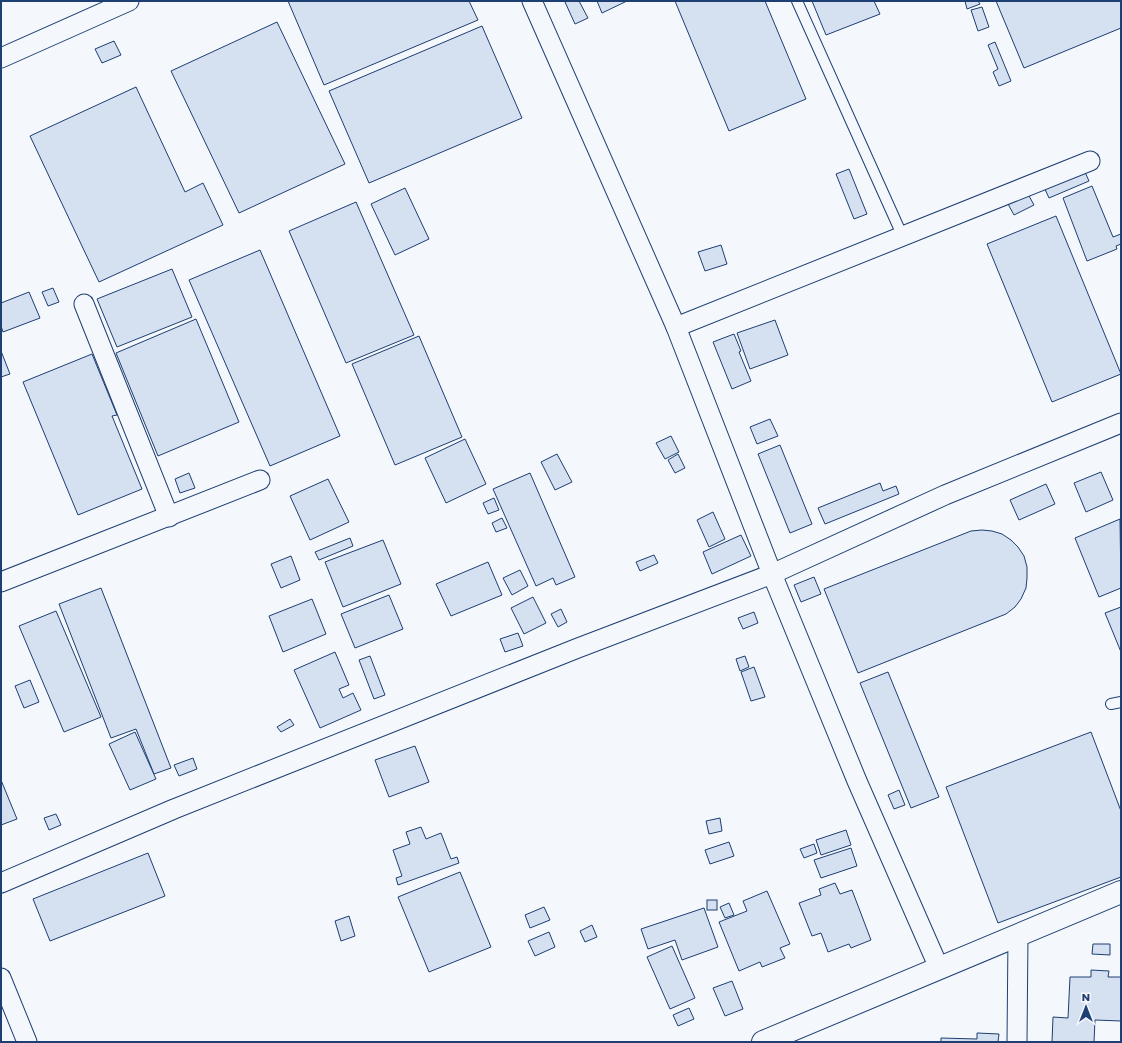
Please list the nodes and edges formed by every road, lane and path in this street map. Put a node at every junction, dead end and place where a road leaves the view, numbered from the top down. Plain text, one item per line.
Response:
1 (129, 1) edge
2 (532, 1) edge
3 (797, 1) edge
4 (1, 58) edge
5 (1090, 161) dead end
6 (903, 237) junction
7 (84, 304) dead end
8 (676, 327) junction
9 (1121, 423) edge
10 (260, 480) dead end
11 (169, 517) junction
12 (772, 574) junction
13 (1, 582) edge
14 (1, 883) edge
15 (1121, 892) edge
16 (1018, 936) junction
17 (939, 968) junction
18 (1, 978) edge
19 (27, 1042) edge
20 (763, 1042) edge
21 (1017, 1042) edge

1 - 4 street
2 - 8 street
3 - 6 lane
5 - 6 street
6 - 8 street
7 - 11 street
8 - 12 street
9 - 12 street
10 - 11 street
11 - 13 street
12 - 14 street
12 - 17 street
15 - 16 street
16 - 17 street
16 - 21 street
17 - 20 street
18 - 19 street

